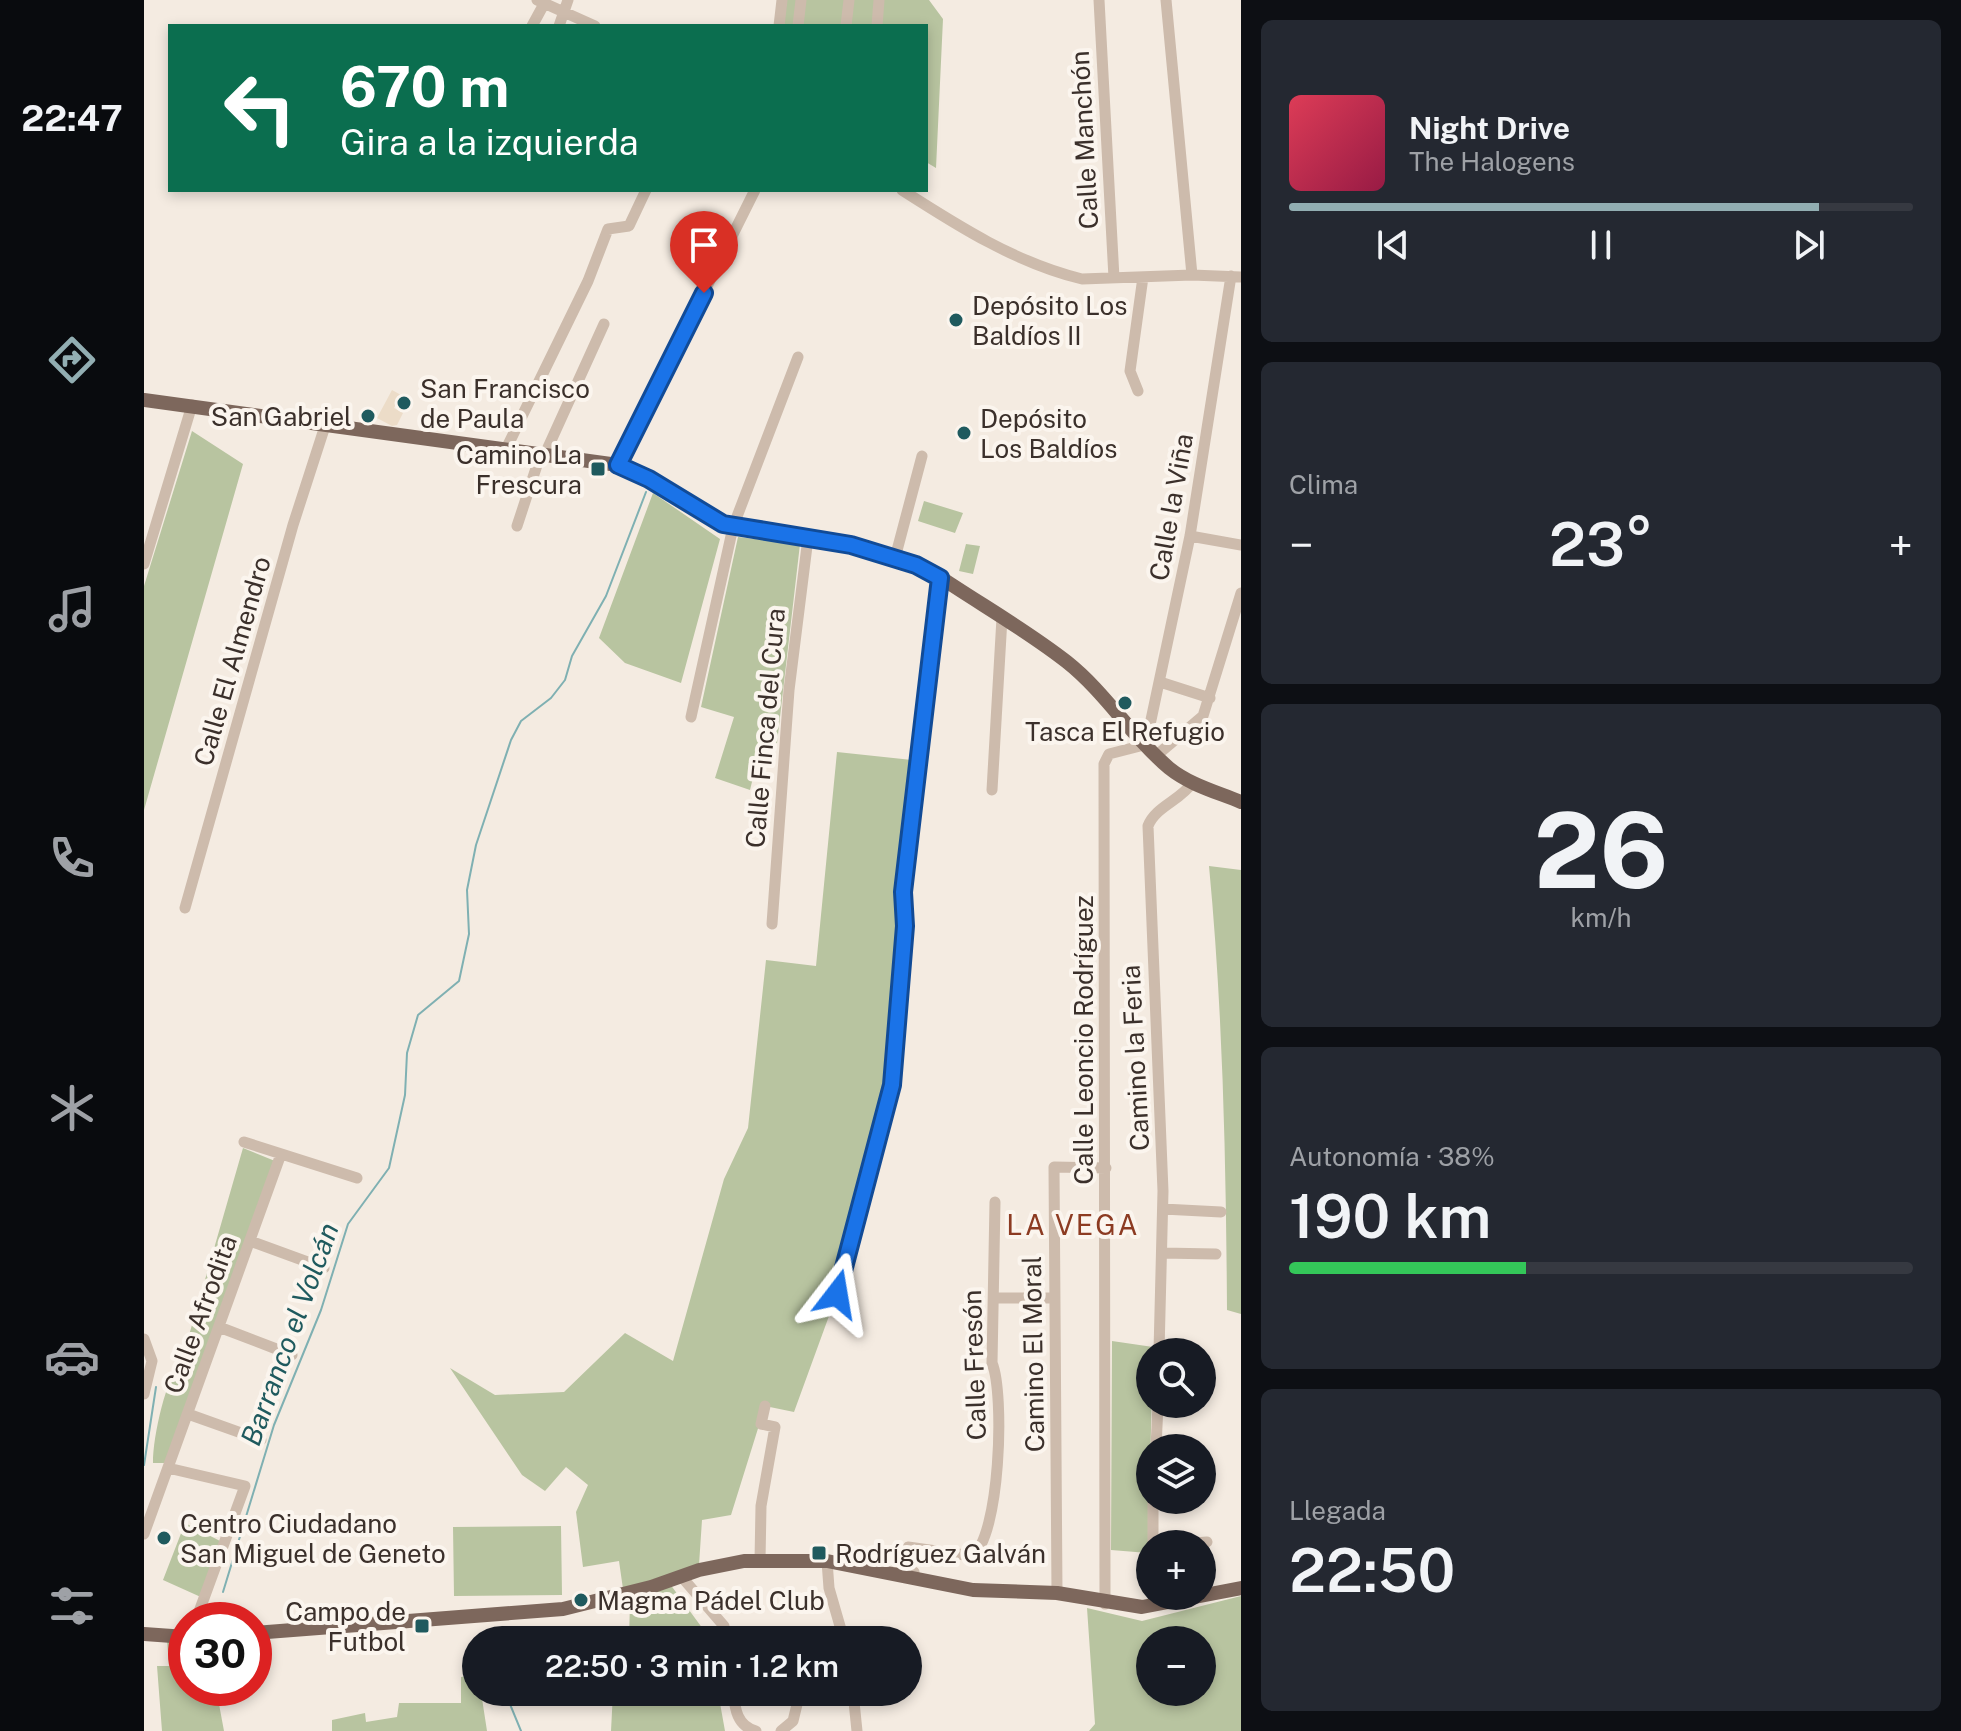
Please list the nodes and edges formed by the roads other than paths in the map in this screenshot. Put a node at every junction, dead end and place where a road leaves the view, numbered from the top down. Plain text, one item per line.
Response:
1 (568, 0) edge
2 (782, 0) edge
3 (801, 0) edge
4 (849, 0) edge
5 (879, 0) edge
6 (1099, 0) edge
7 (1166, 0) edge
8 (540, 2) edge
9 (562, 20) edge
10 (533, 24) edge
11 (584, 24) edge
12 (779, 24) edge
13 (798, 24) edge
14 (846, 24) edge
15 (877, 24) edge
16 (645, 192) edge
17 (754, 192) edge
18 (909, 192) edge
19 (1192, 275) junction
20 (1236, 276) edge
21 (1143, 277) junction
22 (1114, 278) junction
23 (604, 324) dead end
24 (798, 357) dead end
25 (1138, 391) dead end
26 (144, 400) edge
27 (192, 405) junction
28 (325, 426) junction
29 (506, 449) junction
30 (543, 454) junction
31 (922, 456) dead end
32 (618, 465) junction
33 (517, 526) dead end
34 (733, 527) junction
35 (1190, 536) junction
36 (808, 538) junction
37 (1241, 545) edge
38 (895, 558) junction
39 (144, 564) edge
40 (940, 578) junction
41 (1241, 593) edge
42 (1002, 618) junction
43 (1160, 682) junction
44 (1210, 698) junction
45 (691, 717) dead end
46 (1144, 745) junction
47 (1157, 755) junction
48 (1192, 783) junction
49 (992, 790) dead end
50 (1241, 802) edge
51 (185, 908) dead end
52 (772, 924) dead end
53 (244, 1142) dead end
54 (281, 1154) junction
55 (1106, 1168) junction
56 (357, 1178) dead end
57 (995, 1202) dead end
58 (1163, 1209) junction
59 (1221, 1212) dead end
60 (250, 1241) junction
61 (1162, 1253) junction
62 (1216, 1254) dead end
63 (324, 1268) dead end
64 (837, 1294) dead end
65 (994, 1298) junction
66 (1053, 1298) junction
67 (219, 1327) junction
68 (1159, 1338) edge
69 (144, 1339) edge
70 (292, 1355) dead end
71 (144, 1394) edge
72 (765, 1406) dead end
73 (188, 1414) junction
74 (261, 1440) dead end
75 (168, 1468) junction
76 (144, 1534) edge
77 (760, 1561) junction
78 (827, 1561) junction
79 (681, 1576) junction
80 (912, 1578) junction
81 (1241, 1588) edge
82 (1057, 1593) junction
83 (203, 1602) edge
84 (1105, 1604) junction
85 (724, 1626) edge
86 (840, 1626) edge
87 (272, 1632) edge
88 (144, 1634) edge
89 (168, 1636) edge
90 (735, 1706) edge
91 (797, 1706) edge
92 (854, 1706) edge
93 (756, 1731) edge
94 (781, 1731) edge
95 (857, 1731) edge

1 - 9 street
2 - 12 street
3 - 13 street
4 - 14 street
5 - 15 street
6 - 22 street, Calle Manchón
7 - 19 street
8 - 9 street
8 - 10 street
9 - 11 street
16 - 29 street
17 - 32 street
18 - 22 street
19 - 20 street
19 - 21 street
20 - 35 street, Calle la Viña
21 - 22 street
21 - 25 street
23 - 30 street
24 - 34 street
26 - 27 main road
27 - 28 main road
27 - 39 street
28 - 29 main road
28 - 51 street, Calle El Almendro
29 - 30 main road
30 - 32 main road
30 - 33 street
31 - 38 street
32 - 34 main road
34 - 36 main road
34 - 45 street
35 - 37 street
35 - 43 street, Calle la Viña
36 - 38 main road
36 - 52 street, Calle Finca del Cura
38 - 40 main road
40 - 42 main road
40 - 64 street
41 - 44 street
42 - 46 main road
42 - 49 street
43 - 44 street
43 - 46 street, Calle la Viña
44 - 47 street
46 - 47 main road
46 - 55 street, Calle Leoncio Rodríguez
47 - 48 main road
48 - 50 main road
48 - 58 street, Camino la Feria
53 - 54 street
54 - 56 street
54 - 60 street, Calle Afrodita
55 - 66 street, Camino El Moral
55 - 84 street, Calle Leoncio Rodríguez
57 - 65 street, Calle Fresón
58 - 59 street
58 - 61 street, Camino la Feria
60 - 63 street
60 - 67 street, Calle Afrodita
61 - 62 street
61 - 68 street, Camino la Feria
65 - 66 street
65 - 80 street, Calle Fresón
66 - 82 street, Camino El Moral
67 - 70 street
67 - 73 street, Calle Afrodita
69 - 71 street
72 - 77 street
73 - 74 street
73 - 75 street, Calle Afrodita
75 - 76 street, Calle Afrodita
75 - 83 street
77 - 78 main road
77 - 79 main road
78 - 80 main road
78 - 86 street
79 - 85 street
79 - 87 main road
80 - 82 main road
81 - 84 main road
82 - 84 main road
88 - 89 main road
90 - 93 street
91 - 94 street
92 - 95 street

